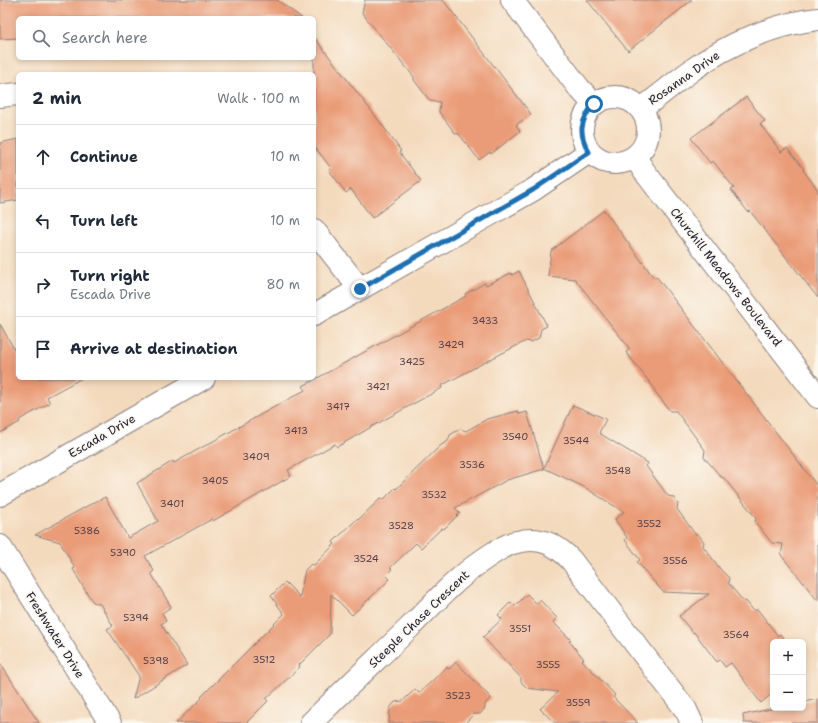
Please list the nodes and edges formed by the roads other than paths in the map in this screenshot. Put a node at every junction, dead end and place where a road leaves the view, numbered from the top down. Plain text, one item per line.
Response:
1 (512, 0) edge
2 (818, 19) edge
3 (16, 94) edge
4 (0, 96) edge
5 (594, 104) junction
6 (640, 109) junction
7 (589, 152) junction
8 (635, 157) junction
9 (316, 233) edge
10 (360, 289) junction
11 (316, 314) edge
12 (201, 380) edge
13 (818, 397) edge
14 (0, 495) edge
15 (0, 546) edge
16 (110, 723) edge
17 (311, 723) edge
18 (692, 723) edge

1 - 5 street
2 - 6 street, Rosanna Drive
3 - 4 street
5 - 6 street
5 - 7 street
6 - 8 street
7 - 8 street
7 - 10 street
8 - 13 street, Churchill Meadows Boulevard
9 - 10 street
10 - 11 street
12 - 14 street, Escada Drive
15 - 16 street, Freshwater Drive
17 - 18 street, Steeple Chase Crescent

